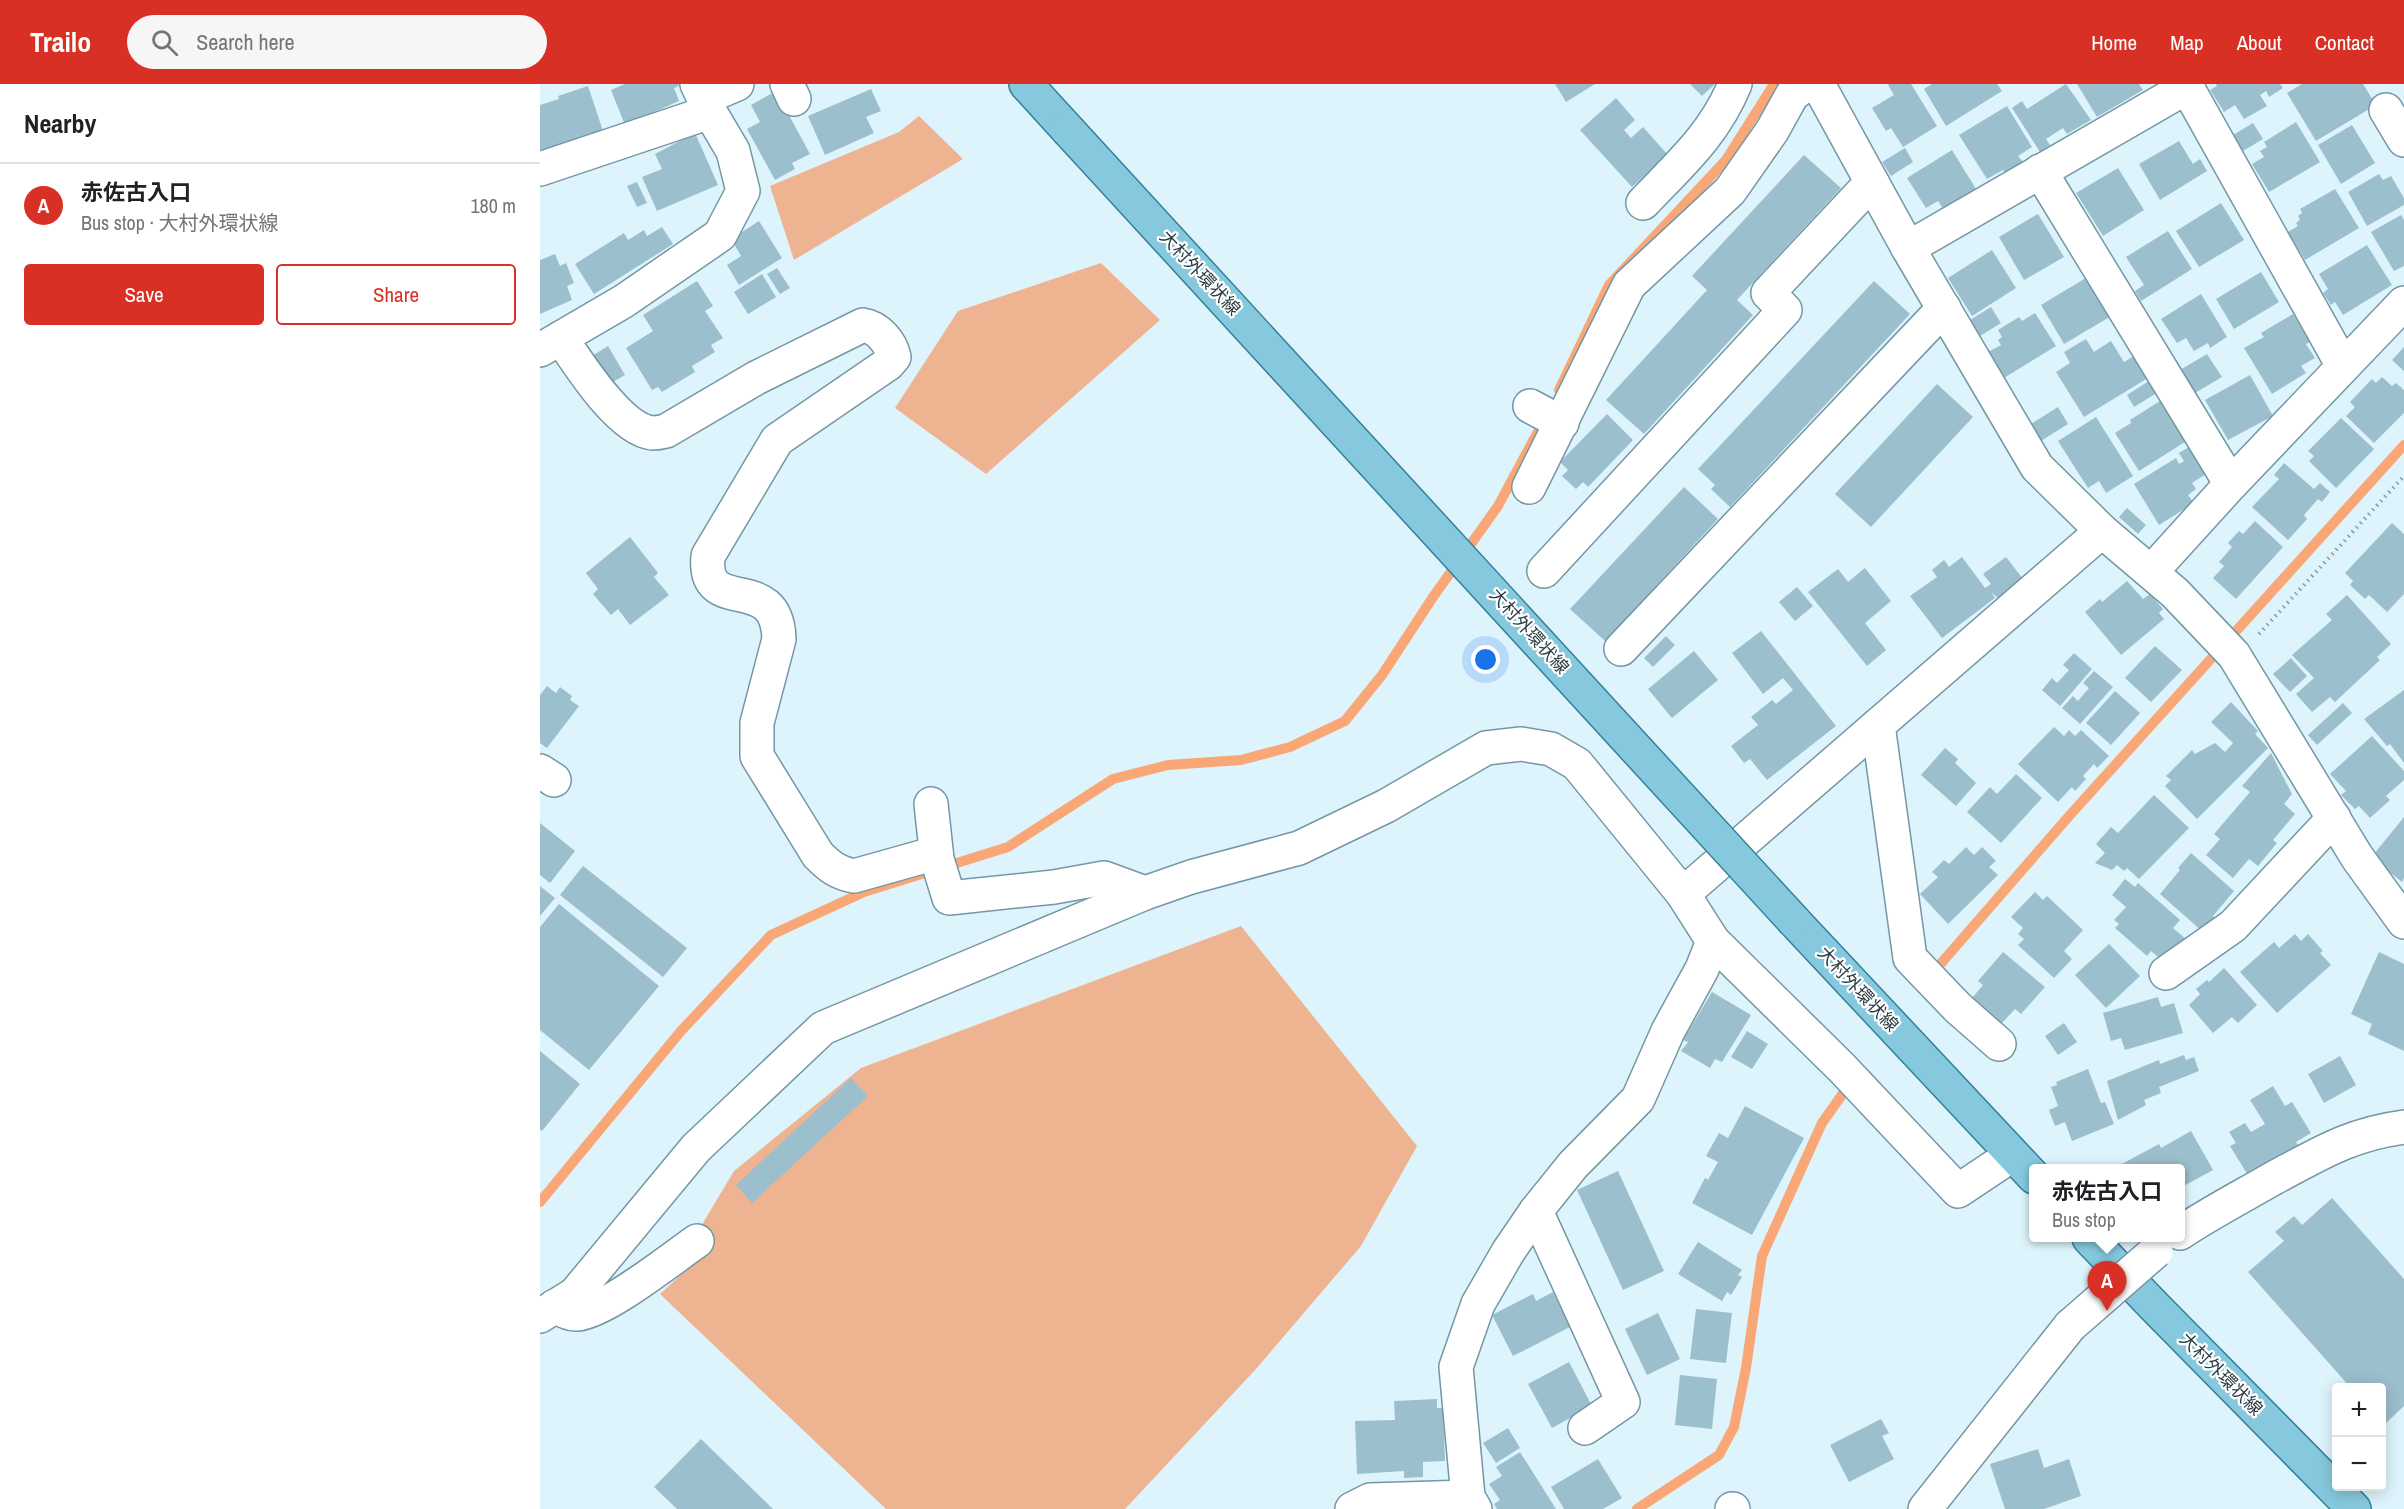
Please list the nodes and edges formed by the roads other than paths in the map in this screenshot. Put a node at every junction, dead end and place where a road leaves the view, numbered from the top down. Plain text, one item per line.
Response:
1 (737, 84) edge
2 (1026, 84) edge
3 (1735, 84) edge
4 (1820, 87) edge
5 (704, 98) edge
6 (2386, 110) dead end
7 (2404, 141) edge
8 (540, 169) edge
9 (2040, 171) junction
10 (1872, 182) junction
11 (1643, 203) dead end
12 (1908, 248) junction
13 (2404, 303) edge
14 (1944, 308) junction
15 (551, 344) edge
16 (2343, 366) junction
17 (1530, 406) dead end
18 (1561, 422) junction
19 (2231, 484) junction
20 (1529, 488) dead end
21 (2102, 531) junction
22 (1544, 571) dead end
23 (2164, 582) junction
24 (1621, 649) dead end
25 (1878, 725) junction
26 (932, 804) dead end
27 (2334, 818) junction
28 (937, 856) junction
29 (1145, 893) junction
30 (1683, 894) junction
31 (2404, 921) edge
32 (1713, 941) junction
33 (2166, 973) dead end
34 (1999, 1044) dead end
35 (2404, 1127) edge
36 (2023, 1166) edge
37 (1536, 1211) junction
38 (2185, 1230) edge
39 (696, 1241) dead end
40 (2093, 1242) edge
41 (2168, 1242) edge
42 (548, 1311) edge
43 (1585, 1428) dead end
44 (1472, 1503) edge
45 (1352, 1509) edge
46 (1925, 1509) edge
47 (2354, 1509) edge

1 - 5 street
2 - 36 main road, 大村外環状線, bridge
3 - 11 street
4 - 10 street
4 - 18 street
5 - 8 street
5 - 15 street
6 - 7 street
9 - 12 street
9 - 16 street
9 - 19 street
10 - 12 street
10 - 22 street
12 - 14 street
13 - 16 street
14 - 21 street
14 - 24 street
15 - 28 street
16 - 19 street
17 - 18 street
18 - 20 street
19 - 23 street
21 - 23 street
21 - 25 street
23 - 27 street
25 - 30 street
25 - 34 street
26 - 28 street
27 - 31 street
27 - 33 street
28 - 29 street
29 - 30 street
29 - 42 street
30 - 32 street
32 - 36 street
32 - 37 street
35 - 38 street
37 - 43 street
37 - 44 street
39 - 42 street
40 - 47 main road, 大村外環状線
41 - 46 street, bridge
44 - 45 street

